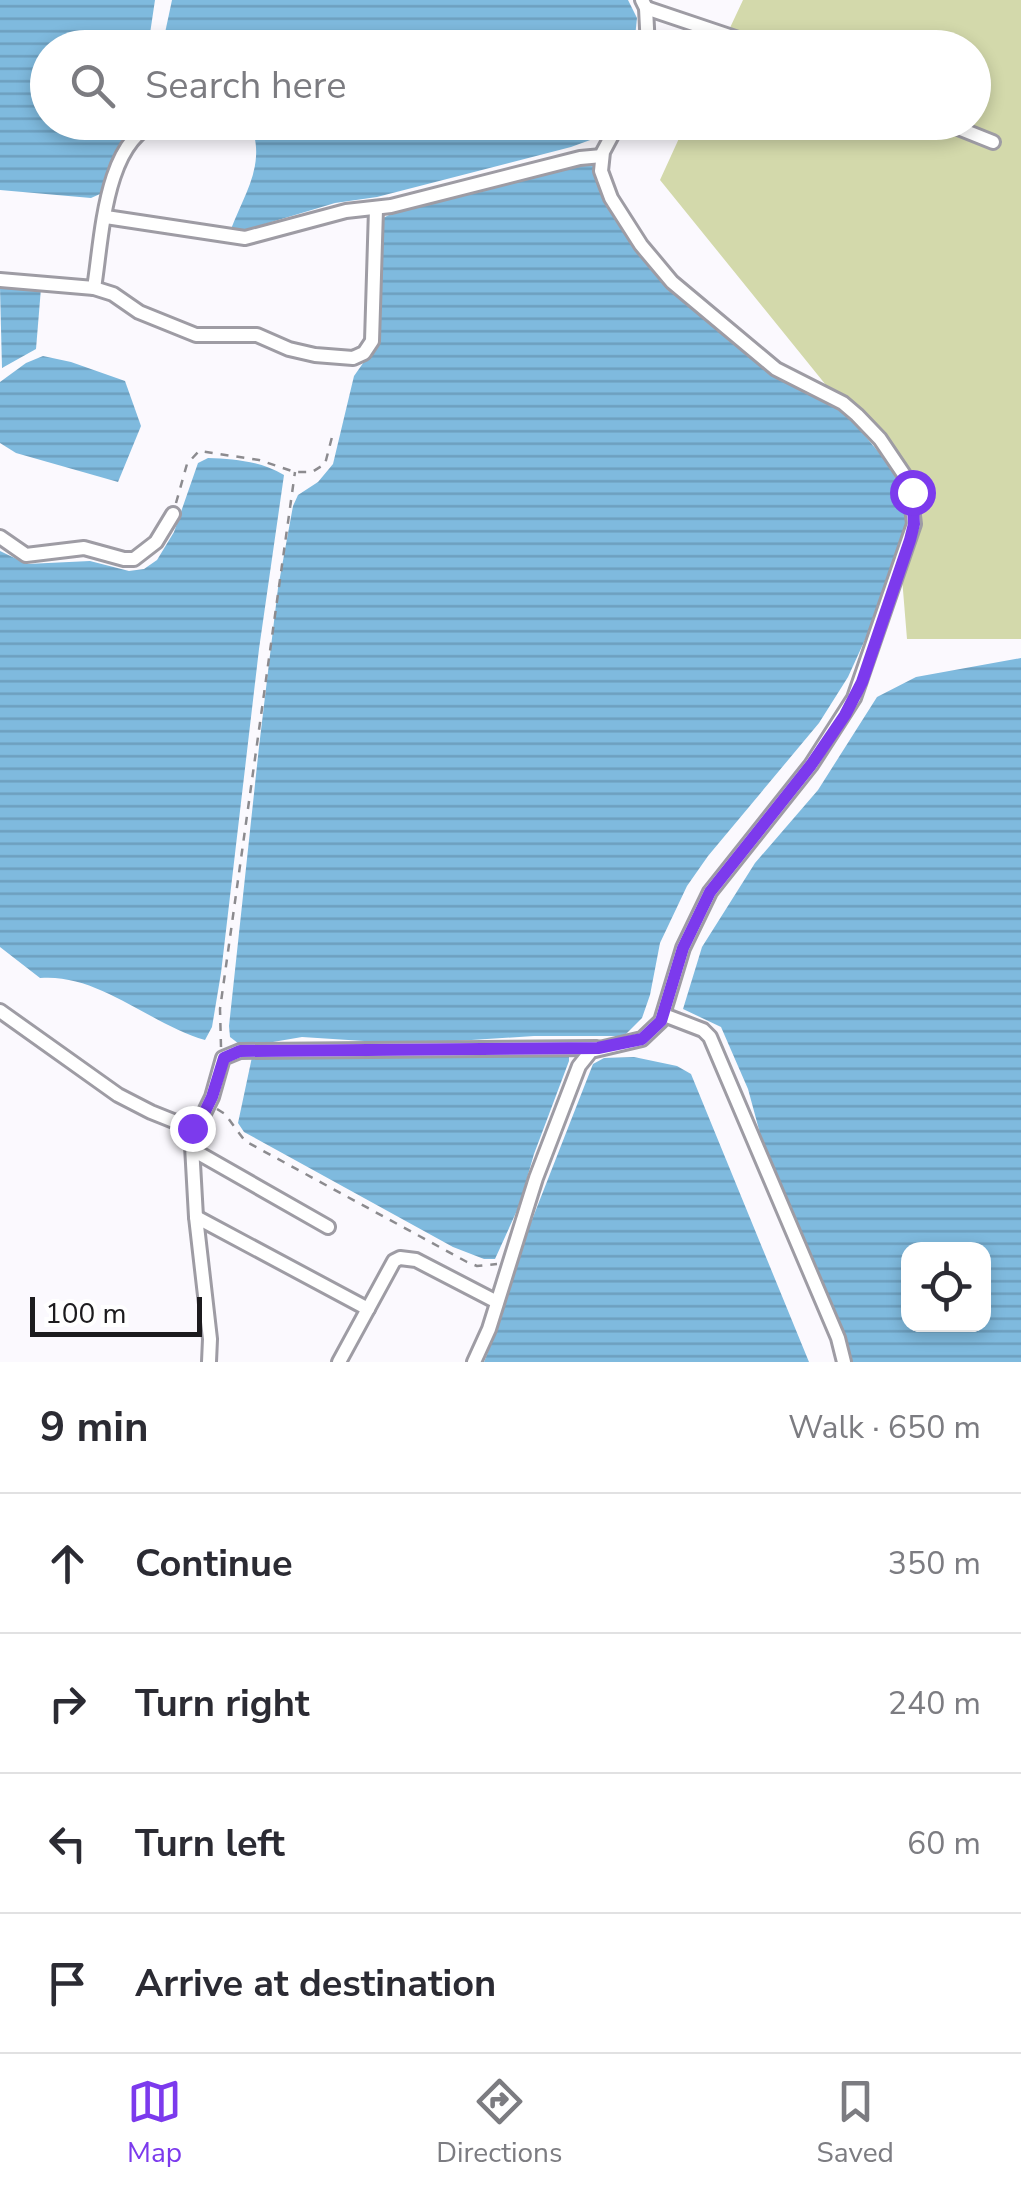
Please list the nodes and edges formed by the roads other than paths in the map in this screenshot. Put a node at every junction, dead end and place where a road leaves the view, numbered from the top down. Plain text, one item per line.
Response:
1 (644, 4) edge
2 (646, 30) edge
3 (716, 30) edge
4 (130, 140) edge
5 (610, 140) edge
6 (988, 140) edge
7 (993, 142) dead end
8 (602, 156) junction
9 (376, 209) junction
10 (106, 217) junction
11 (0, 280) edge
12 (94, 288) junction
13 (173, 514) road end
14 (0, 538) edge
15 (0, 1011) edge
16 (664, 1014) junction
17 (598, 1048) junction
18 (194, 1134) junction
19 (193, 1150) junction
20 (196, 1217) junction
21 (328, 1227) dead end
22 (498, 1302) junction
23 (368, 1309) junction
24 (209, 1362) edge
25 (339, 1362) edge
26 (474, 1362) edge
27 (844, 1362) edge

1 - 2 street
1 - 3 street
4 - 10 street
5 - 8 street
6 - 7 street
8 - 9 street
8 - 16 street
9 - 10 street
9 - 12 street
10 - 12 street
11 - 12 street
13 - 14 street
15 - 18 street
16 - 17 street
16 - 27 street
17 - 18 street
17 - 22 street
18 - 19 street
19 - 20 street
19 - 21 street
20 - 23 street
20 - 24 street
22 - 23 street
22 - 26 street
23 - 25 street

